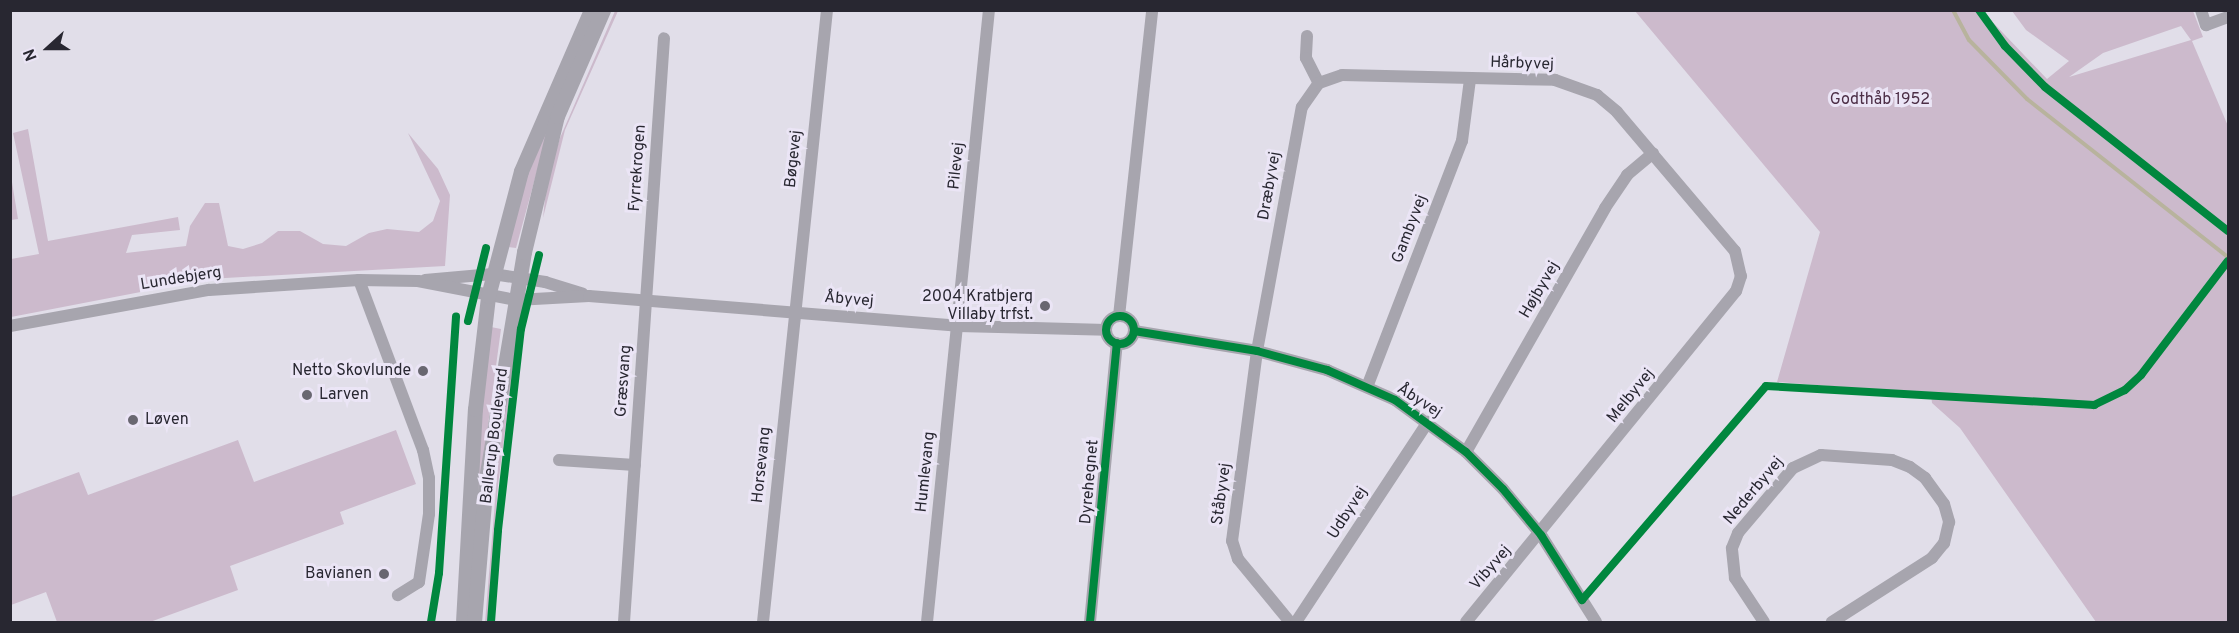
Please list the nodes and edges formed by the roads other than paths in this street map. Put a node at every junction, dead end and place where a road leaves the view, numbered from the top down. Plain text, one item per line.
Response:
1 (591, 10) edge
2 (603, 10) edge
3 (827, 10) edge
4 (989, 10) edge
5 (1152, 10) edge
6 (2200, 10) edge
7 (2229, 17) edge
8 (1307, 36) dead end
9 (663, 38) dead end
10 (1470, 79) junction
11 (1319, 83) junction
12 (1653, 153) junction
13 (494, 274) junction
14 (1741, 276) joint
15 (520, 278) junction
16 (359, 280) junction
17 (418, 281) junction
18 (488, 296) junction
19 (589, 296) junction
20 (516, 300) junction
21 (646, 300) junction
22 (794, 311) junction
23 (1119, 316) junction
24 (10, 326) edge
25 (958, 326) junction
26 (1106, 330) junction
27 (1134, 331) junction
28 (1117, 343) junction
29 (1257, 351) junction
30 (1367, 387) junction
31 (1428, 422) junction
32 (1466, 452) junction
33 (559, 460) dead end
34 (635, 465) junction
35 (1541, 535) junction
36 (398, 595) dead end
37 (464, 622) edge
38 (474, 622) edge
39 (624, 622) edge
40 (763, 622) edge
41 (927, 622) edge
42 (1090, 622) edge
43 (1290, 622) edge
44 (1296, 622) edge
45 (1466, 622) edge
46 (1596, 622) edge
47 (1764, 622) edge
48 (1832, 622) edge

1 - 13 street, Ballerup Boulevard
2 - 15 street, Ballerup Boulevard
3 - 22 street, Bøgevej
4 - 25 street, Pilevej
5 - 23 street
6 - 7 street
8 - 11 street
9 - 21 street, Fyrrekrogen
10 - 11 street, Hårbyvej
10 - 12 street, Hårbyvej
10 - 30 street, Gambyvej
11 - 29 street, Dræbyvej
12 - 14 street, Hårbyvej
12 - 32 street, Højbyvej
13 - 15 street, Lundebjerg
13 - 17 street, Lundebjerg
13 - 18 street, Ballerup Boulevard
14 - 35 street, Melbyvej
15 - 19 street, Åbyvej
15 - 20 street, Ballerup Boulevard
16 - 17 street, Lundebjerg
16 - 24 street, Lundebjerg
16 - 36 street
17 - 18 street, Lundebjerg
18 - 20 street, Lundebjerg
18 - 37 street, Ballerup Boulevard
19 - 20 street, Åbyvej
19 - 21 street, Åbyvej
20 - 38 street, Ballerup Boulevard
21 - 22 street, Åbyvej
21 - 34 street, Græsvang
22 - 25 street, Åbyvej
22 - 40 street, Horsevang
23 - 26 street
23 - 27 street
25 - 26 street, Åbyvej
25 - 41 street, Humlevang
26 - 28 street
27 - 28 street
27 - 29 street, Åbyvej
28 - 42 street, Dyrehegnet
29 - 30 street, Åbyvej
29 - 43 street, Ståbyvej
30 - 31 street, Åbyvej
31 - 32 street, Åbyvej
31 - 44 street, Udbyvej
32 - 35 street, Åbyvej
33 - 34 street
34 - 39 street, Græsvang
35 - 45 street, Vibyvej
35 - 46 street, Åbyvej
47 - 48 street, Nederbyvej

